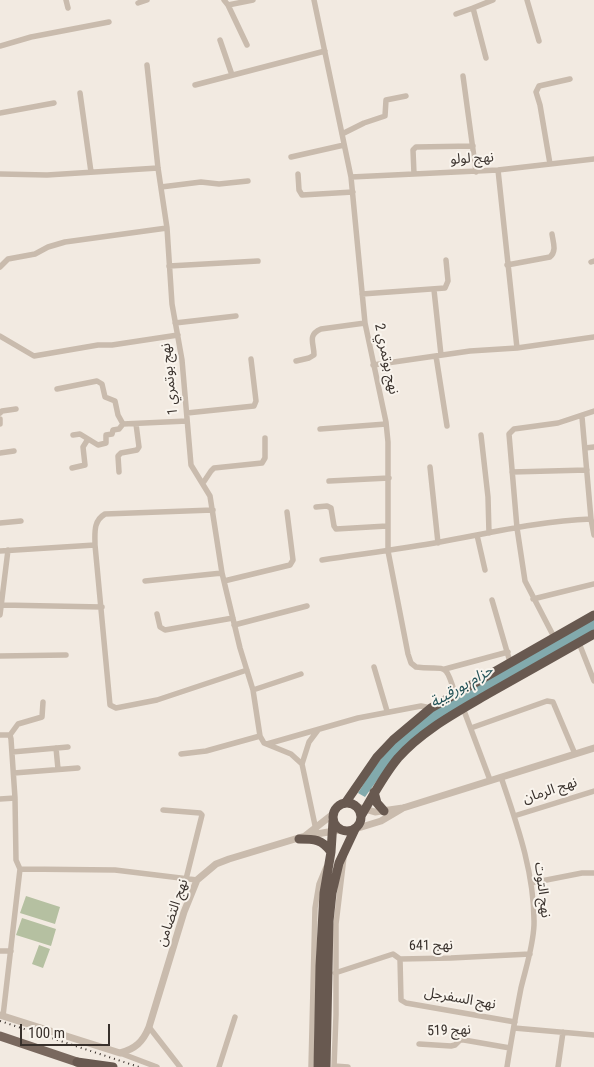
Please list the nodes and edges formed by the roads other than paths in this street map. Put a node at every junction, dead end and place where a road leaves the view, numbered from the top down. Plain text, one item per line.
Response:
1 (66, 0) edge
2 (147, 0) edge
3 (253, 0) edge
4 (314, 0) edge
5 (494, 0) edge
6 (527, 0) edge
7 (226, 2) edge
8 (138, 3) dead end
9 (68, 8) dead end
10 (473, 8) junction
11 (456, 14) dead end
12 (109, 22) dead end
13 (220, 40) dead end
14 (539, 41) dead end
15 (247, 45) dead end
16 (0, 46) edge
17 (325, 51) junction
18 (486, 58) dead end
19 (147, 65) dead end
20 (232, 75) junction
21 (463, 76) dead end
22 (570, 79) dead end
23 (195, 86) dead end
24 (80, 93) dead end
25 (406, 96) dead end
26 (54, 103) dead end
27 (0, 113) edge
28 (342, 134) junction
29 (344, 145) junction
30 (473, 146) junction
31 (291, 157) dead end
32 (594, 159) edge
33 (550, 164) junction
34 (158, 168) junction
35 (498, 170) junction
36 (91, 172) junction
37 (476, 172) junction
38 (0, 174) edge
39 (298, 174) dead end
40 (414, 174) junction
41 (351, 177) junction
42 (248, 181) dead end
43 (161, 187) junction
44 (353, 192) junction
45 (167, 228) junction
46 (552, 234) dead end
47 (446, 260) dead end
48 (258, 261) dead end
49 (507, 265) junction
50 (169, 266) junction
51 (0, 267) edge
52 (434, 290) junction
53 (362, 294) junction
54 (236, 316) dead end
55 (175, 323) junction
56 (365, 323) junction
57 (178, 335) junction
58 (0, 336) edge
59 (594, 337) edge
60 (517, 348) junction
61 (438, 355) junction
62 (251, 359) dead end
63 (296, 361) dead end
64 (373, 365) junction
65 (57, 389) dead end
66 (16, 409) dead end
67 (187, 412) junction
68 (594, 412) edge
69 (0, 413) edge
70 (582, 416) junction
71 (0, 419) edge
72 (187, 421) junction
73 (0, 424) edge
74 (123, 424) junction
75 (136, 424) junction
76 (386, 424) junction
77 (447, 426) dead end
78 (320, 429) dead end
79 (72, 435) dead end
80 (480, 435) dead end
81 (265, 438) dead end
82 (88, 439) junction
83 (594, 447) edge
84 (585, 448) junction
85 (14, 451) dead end
86 (0, 453) edge
87 (430, 467) dead end
88 (72, 468) dead end
89 (119, 472) dead end
90 (512, 472) junction
91 (589, 473) edge
92 (389, 478) junction
93 (329, 481) dead end
94 (203, 483) junction
95 (316, 507) dead end
96 (213, 510) junction
97 (287, 512) dead end
98 (591, 518) junction
99 (22, 521) dead end
100 (0, 523) edge
101 (387, 526) junction
102 (517, 528) junction
103 (489, 533) junction
104 (477, 535) junction
105 (594, 535) edge
106 (438, 543) junction
107 (95, 545) junction
108 (8, 550) junction
109 (388, 550) junction
110 (0, 551) edge
111 (322, 560) dead end
112 (485, 570) dead end
113 (222, 573) junction
114 (145, 581) dead end
115 (224, 581) junction
116 (594, 584) edge
117 (533, 599) junction
118 (492, 600) dead end
119 (2, 605) junction
120 (306, 606) dead end
121 (102, 607) junction
122 (157, 614) dead end
123 (0, 615) edge
124 (594, 615) edge
125 (234, 622) junction
126 (594, 634) edge
127 (554, 637) junction
128 (579, 643) junction
129 (508, 652) junction
130 (66, 655) dead end
131 (0, 656) edge
132 (510, 662) junction
133 (374, 667) dead end
134 (445, 669) junction
135 (248, 670) junction
136 (301, 674) dead end
137 (594, 681) edge
138 (253, 690) junction
139 (455, 694) junction
140 (43, 702) dead end
141 (431, 708) junction
142 (463, 708) junction
143 (386, 711) junction
144 (471, 728) junction
145 (319, 729) junction
146 (0, 735) edge
147 (10, 735) junction
148 (260, 736) junction
149 (267, 744) junction
150 (68, 747) dead end
151 (56, 748) junction
152 (594, 748) edge
153 (12, 752) junction
154 (181, 754) dead end
155 (576, 754) junction
156 (302, 764) junction
157 (78, 768) dead end
158 (58, 769) junction
159 (14, 773) junction
160 (501, 777) junction
161 (490, 780) junction
162 (594, 791) edge
163 (374, 792) junction
164 (0, 798) edge
165 (15, 798) junction
166 (346, 802) junction
167 (403, 808) junction
168 (163, 810) dead end
169 (361, 811) junction
170 (384, 812) junction
171 (514, 816) junction
172 (333, 818) junction
173 (355, 828) junction
174 (337, 830) junction
175 (318, 834) junction
176 (302, 838) junction
177 (345, 849) junction
178 (331, 857) junction
179 (20, 869) junction
180 (594, 873) edge
181 (186, 879) junction
182 (196, 880) junction
183 (531, 882) junction
184 (0, 950) edge
185 (11, 951) junction
186 (530, 954) junction
187 (400, 959) junction
188 (335, 973) junction
189 (1, 1015) edge
190 (235, 1017) dead end
191 (515, 1025) junction
192 (149, 1027) junction
193 (563, 1032) junction
194 (594, 1035) edge
195 (0, 1036) edge
196 (419, 1044) dead end
197 (510, 1048) junction
198 (120, 1054) junction
199 (77, 1062) junction
200 (92, 1067) edge
201 (113, 1067) edge
202 (157, 1067) edge
203 (180, 1067) edge
204 (219, 1067) edge
205 (311, 1067) edge
206 (318, 1067) edge
207 (332, 1067) edge
208 (348, 1067) edge
209 (507, 1067) edge
210 (558, 1067) edge

1 - 9 street
2 - 8 street
3 - 7 street
4 - 17 street, نهج بوتمري 2
5 - 10 street
6 - 14 street
7 - 15 street
10 - 11 street
10 - 18 street
12 - 16 street
13 - 20 street
17 - 20 street
17 - 28 street, نهج بوتمري 2
19 - 34 street, نهج بوتمري 1
20 - 23 street
21 - 30 street
22 - 33 street
24 - 36 street
25 - 28 street
26 - 27 street
28 - 29 street, نهج بوتمري 2
29 - 31 street
29 - 41 street, نهج بوتمري 2
30 - 37 street
30 - 40 street
32 - 33 street, نهج لولو
33 - 35 street, نهج لولو
34 - 36 street
34 - 43 street, نهج بوتمري 1
35 - 37 street, نهج لولو
35 - 49 street
36 - 38 street
37 - 40 street, نهج لولو
39 - 44 street
40 - 41 street, نهج لولو
41 - 44 street, نهج بوتمري 2
42 - 43 street
43 - 45 street, نهج بوتمري 1
44 - 53 street, نهج بوتمري 2
45 - 50 street, نهج بوتمري 1
45 - 51 street
46 - 49 street
47 - 52 street
48 - 50 street
49 - 60 street
50 - 55 street, نهج بوتمري 1
52 - 53 street
52 - 61 street
53 - 56 street, نهج بوتمري 2
54 - 55 street
55 - 57 street, نهج بوتمري 1
56 - 63 street
56 - 64 street, نهج بوتمري 2
57 - 58 street
57 - 67 street, نهج بوتمري 1
59 - 60 street
60 - 61 street
61 - 64 street
61 - 77 street
62 - 67 street
64 - 76 street, نهج بوتمري 2
65 - 74 street
66 - 69 street
67 - 72 street, نهج بوتمري 1
68 - 70 street
70 - 84 street
70 - 90 street
71 - 73 street
72 - 75 street
72 - 94 street, نهج بوتمري 1
74 - 75 street
74 - 82 street
75 - 89 street
76 - 78 street
76 - 92 street, نهج بوتمري 2
79 - 82 street
80 - 103 street
81 - 94 street
82 - 88 street
83 - 84 street
84 - 91 street
85 - 86 street
87 - 106 street
90 - 91 street
90 - 102 street
91 - 98 street
92 - 93 street
92 - 101 street, نهج بوتمري 2
94 - 96 street, نهج بوتمري 1
95 - 101 street
96 - 107 street
96 - 113 street, نهج بوتمري 1
97 - 115 street
98 - 102 street
98 - 105 street
99 - 100 street
101 - 109 street, نهج بوتمري 2
102 - 103 street
102 - 117 street
103 - 104 street
104 - 106 street
104 - 112 street
106 - 109 street
107 - 108 street
107 - 121 street
108 - 110 street
108 - 119 street
109 - 111 street
109 - 134 street, نهج بوتمري 2
113 - 114 street
113 - 115 street, نهج بوتمري 1
115 - 125 street, نهج بوتمري 1
116 - 117 street
117 - 127 street
118 - 129 street
119 - 121 street
119 - 123 street
120 - 125 street
121 - 135 street
122 - 125 street
124 - 127 highway
125 - 135 street, نهج بوتمري 1
126 - 128 highway
127 - 132 highway
128 - 137 street
128 - 142 highway
129 - 132 street
129 - 134 street
130 - 131 street
132 - 139 highway
133 - 143 street
134 - 139 street
135 - 138 street, نهج بوتمري 1
136 - 138 street
138 - 148 street, نهج بوتمري 1
139 - 141 highway
140 - 147 street
141 - 143 street
141 - 166 highway
142 - 144 street
142 - 163 highway
143 - 145 street
144 - 155 street
144 - 161 street
145 - 149 street
145 - 156 street
146 - 147 street
147 - 153 street
148 - 149 street
148 - 154 street
149 - 156 street
150 - 151 street
151 - 153 street
151 - 158 street
152 - 155 street
153 - 159 street
155 - 160 street
156 - 175 street
157 - 158 street
158 - 159 street
159 - 165 street
160 - 161 street
160 - 171 street, نهج التوت
161 - 167 street
162 - 171 street, نهج الرمان
163 - 169 highway
163 - 170 highway
164 - 165 street
165 - 179 street
166 - 169 highway
166 - 172 highway
167 - 170 street
167 - 173 street
168 - 181 street
169 - 170 street
169 - 173 highway
171 - 183 street, نهج التوت
172 - 174 highway
172 - 175 street, نهج التضامن
173 - 174 highway
173 - 177 highway
174 - 175 street, نهج التضامن
174 - 178 highway
175 - 176 street, نهج التضامن
175 - 176 highway
175 - 178 highway
176 - 182 street, نهج التضامن
177 - 188 street
177 - 207 highway
178 - 205 street
178 - 206 highway
179 - 181 street
179 - 185 street
180 - 183 street
181 - 182 street
182 - 192 street, نهج التضامن
183 - 186 street, نهج التوت
184 - 185 street
185 - 189 street
186 - 187 street, نهج 641
186 - 191 street, نهج التوت
187 - 188 street, نهج 641
187 - 191 street, نهج السفرجل
188 - 207 street
189 - 198 street
190 - 204 street
191 - 193 street, نهج السفرجل
191 - 197 street, نهج التوت
192 - 198 street, نهج التضامن
192 - 203 street
193 - 194 street, نهج السفرجل
193 - 210 street
195 - 199 main road
196 - 197 street, نهج 519
197 - 209 street, نهج التوت
198 - 202 street
199 - 200 main road
199 - 201 highway
207 - 208 street

